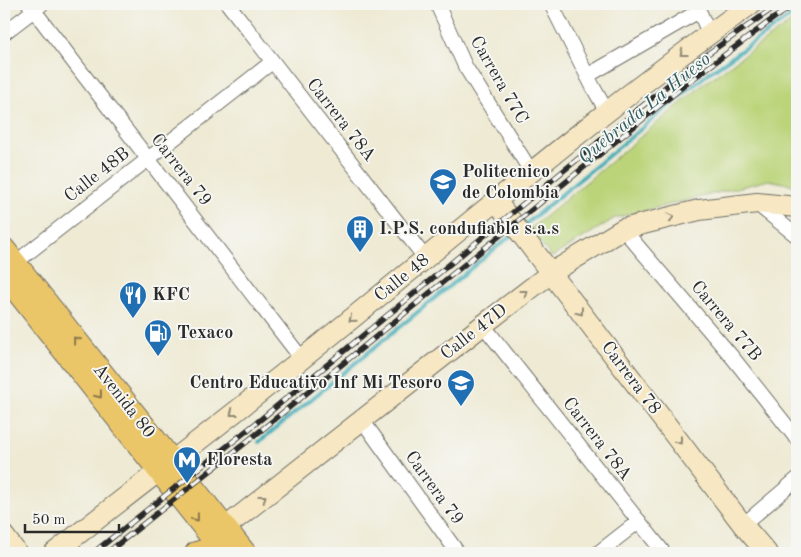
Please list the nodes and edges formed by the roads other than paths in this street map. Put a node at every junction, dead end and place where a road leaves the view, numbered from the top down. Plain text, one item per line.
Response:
1 (228, 4) edge
2 (437, 4) edge
3 (550, 4) edge
4 (751, 4) edge
5 (34, 6) edge
6 (698, 7) edge
7 (4, 33) edge
8 (709, 33) junction
9 (272, 62) junction
10 (587, 76) junction
11 (607, 112) junction
12 (148, 159) junction
13 (532, 173) junction
14 (496, 202) junction
15 (757, 203) junction
16 (797, 207) edge
17 (624, 229) junction
18 (797, 236) edge
19 (426, 259) junction
20 (7, 262) edge
21 (551, 273) junction
22 (482, 325) junction
23 (302, 359) junction
24 (362, 420) junction
25 (797, 439) edge
26 (165, 465) junction
27 (797, 479) edge
28 (639, 521) junction
29 (743, 525) junction
30 (4, 536) edge
31 (215, 544) edge
32 (17, 553) edge
33 (54, 553) edge
34 (192, 553) edge
35 (245, 553) edge
36 (458, 553) edge
37 (598, 553) edge
38 (664, 553) edge
39 (767, 553) edge

1 - 9 street, Carrera 78A
2 - 13 street, Carrera 77C
3 - 10 street
4 - 8 main road, Calle 48
5 - 7 street
5 - 12 street, Carrera 79
6 - 8 street
6 - 10 street
8 -> 11 main road, Calle 48
9 - 12 street, Calle 48B
9 - 19 street, Carrera 78A
10 - 11 street
11 - 13 main road, Calle 48
12 - 20 street, Calle 48B
12 - 23 street, Carrera 79
13 - 14 main road, Calle 48
14 - 19 main road, Calle 48
14 - 21 main road, Carrera 78
15 - 16 main road, Calle 47D
17 -> 15 main road, Calle 47D
15 - 18 street
17 - 21 main road, Calle 47D
17 - 25 street, Carrera 77B
19 -> 23 main road, Calle 48
20 - 26 main road, Avenida 80
22 -> 21 main road, Calle 47D
21 -> 29 main road, Carrera 78
22 - 24 main road, Calle 47D
22 - 28 street, Carrera 78A
23 -> 26 main road, Calle 48
31 -> 24 main road, Calle 47D
24 - 36 street, Carrera 79
26 - 31 main road, Avenida 80
26 - 33 main road, Calle 48
27 - 29 street
28 - 37 street
28 - 38 street, Carrera 78A
29 - 39 main road, Carrera 78
30 - 32 main road
31 - 34 main road, Calle 47D
31 - 35 main road, Avenida 80

